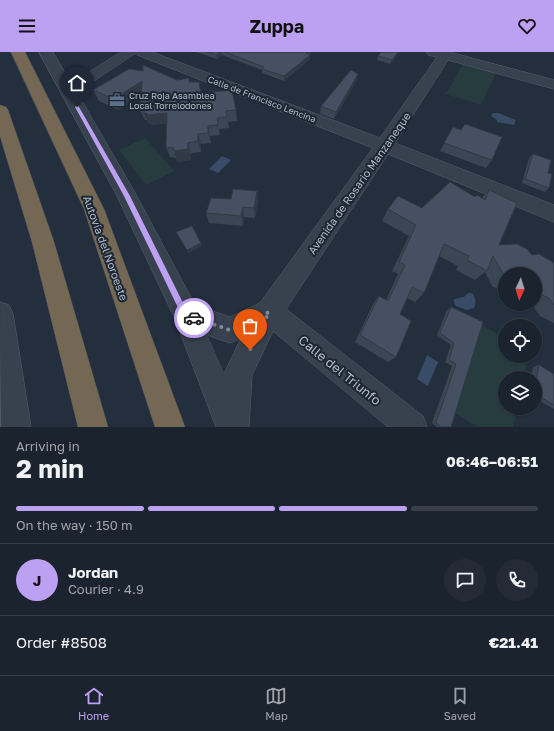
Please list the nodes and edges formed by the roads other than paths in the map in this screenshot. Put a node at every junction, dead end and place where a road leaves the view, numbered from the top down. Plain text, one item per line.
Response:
1 (18, 52) edge
2 (46, 52) edge
3 (130, 52) edge
4 (140, 52) edge
5 (442, 53) edge
6 (554, 85) edge
7 (71, 96) junction
8 (0, 110) edge
9 (384, 146) junction
10 (554, 214) edge
11 (269, 312) junction
12 (0, 314) edge
13 (186, 316) junction
14 (16, 427) edge
15 (93, 427) edge
16 (170, 427) edge
17 (231, 427) edge
18 (234, 427) edge
19 (412, 427) edge

1 - 16 highway, Autovía del Noroeste
2 - 7 street
3 - 7 street
4 - 9 street, Calle de Francisco Lencina
5 - 6 street
5 - 9 street, Avenida de Rosario Manzaneque
7 - 13 street
8 - 15 highway
9 - 10 street, Calle de Francisco Lencina
9 - 11 street, Avenida de Rosario Manzaneque
11 - 13 street
11 - 18 street, Avenida de Rosario Manzaneque
11 - 19 street, Calle del Triunfo
12 - 14 street
13 - 17 street

